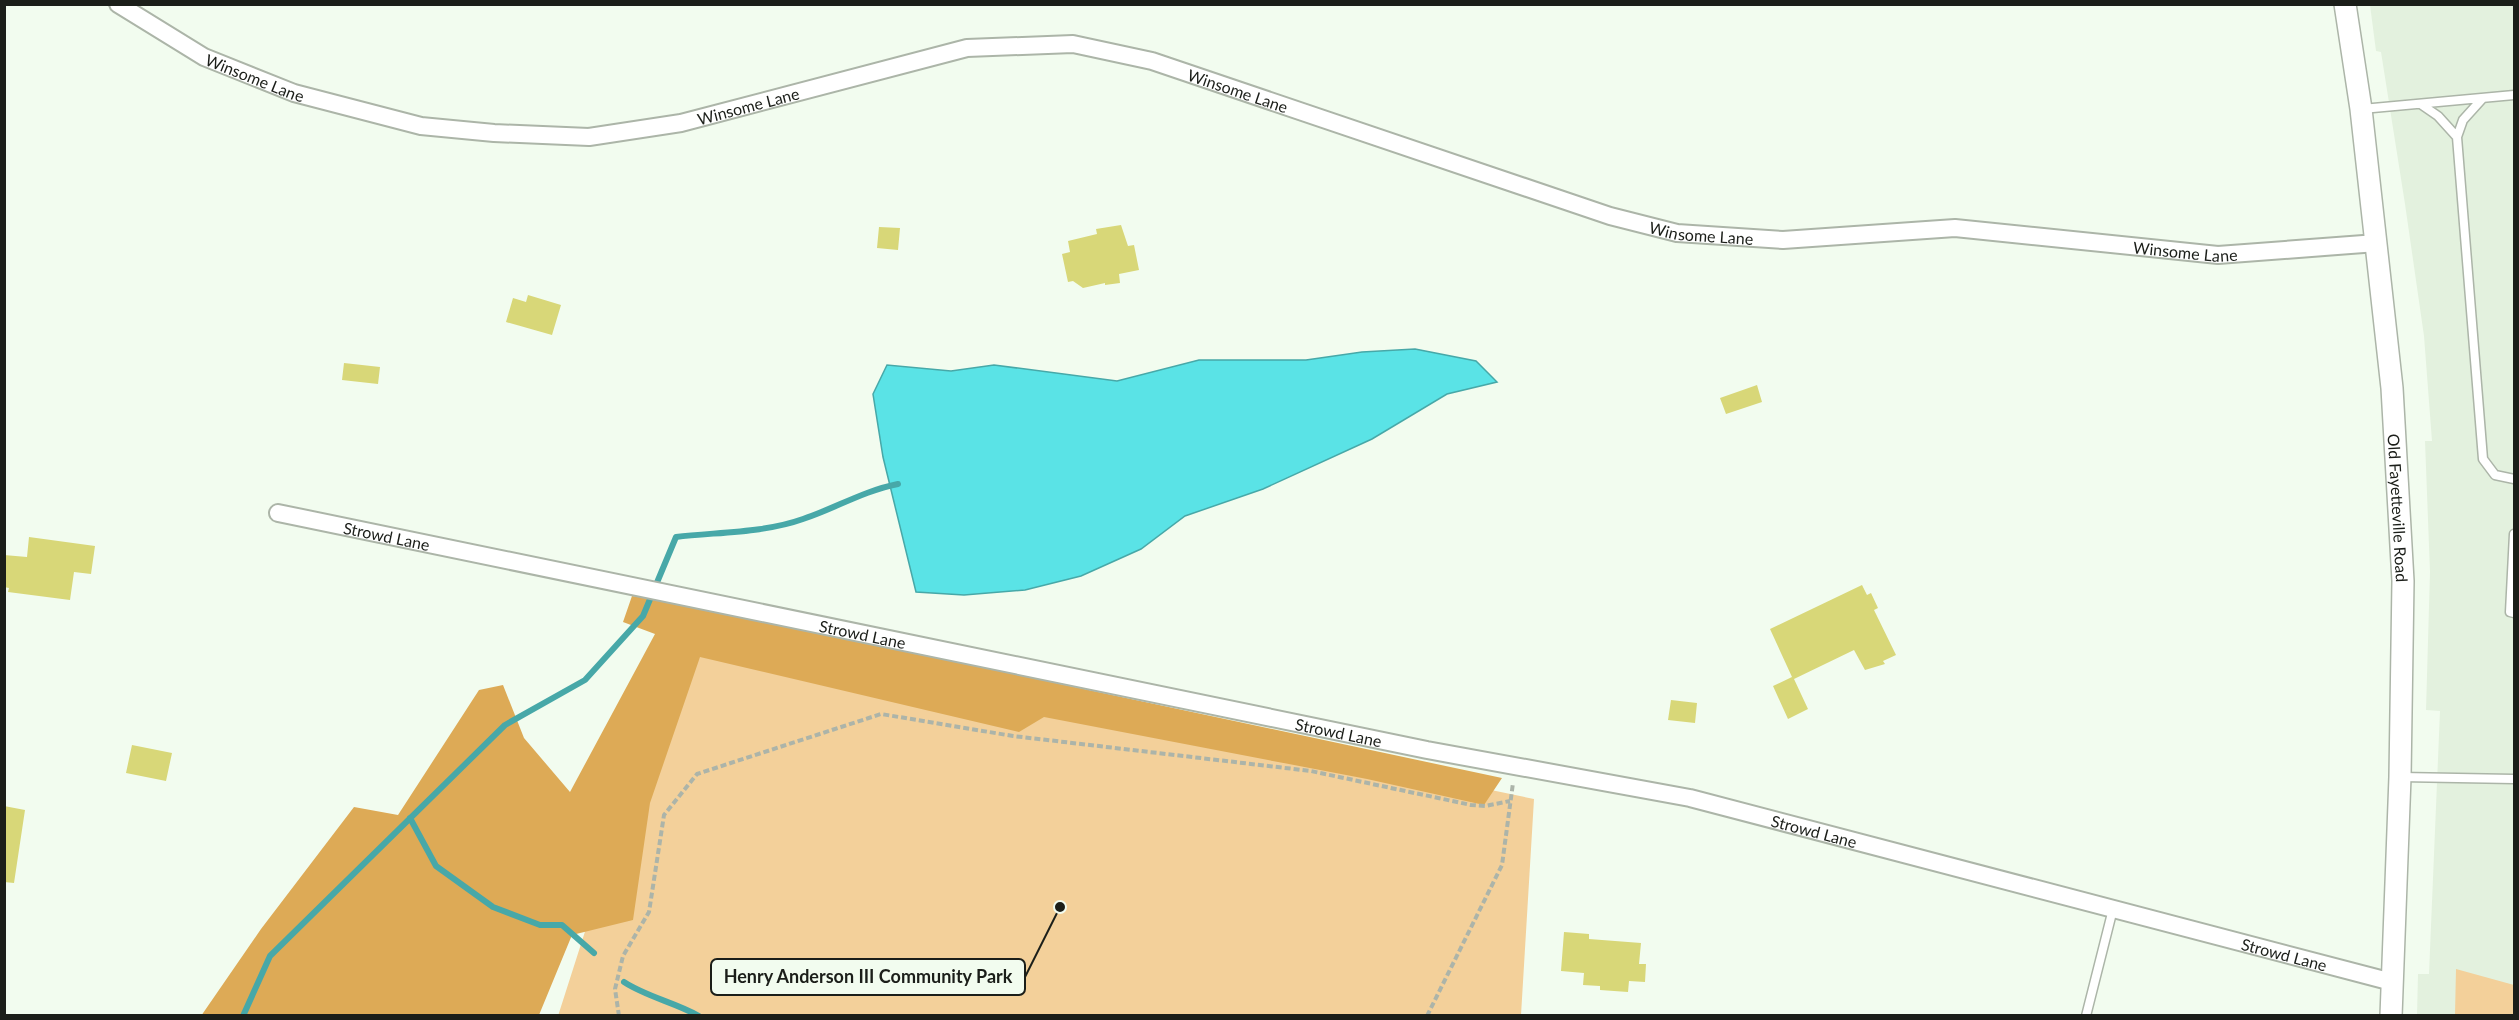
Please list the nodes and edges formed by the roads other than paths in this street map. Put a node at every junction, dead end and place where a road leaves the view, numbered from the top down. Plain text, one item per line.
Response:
1 (118, 4) edge
2 (2345, 4) edge
3 (2514, 95) edge
4 (2482, 98) junction
5 (2422, 105) junction
6 (2361, 109) junction
7 (2457, 137) junction
8 (2377, 243) junction
9 (2514, 479) edge
10 (278, 513) dead end
11 (2514, 534) edge
12 (2514, 613) edge
13 (2400, 777) junction
14 (2514, 779) edge
15 (2113, 909) junction
16 (2392, 982) junction
17 (2086, 1016) edge
18 (2391, 1016) edge

1 - 8 street, Winsome Lane
2 - 6 street, Old Fayetteville Road
3 - 4 lane
4 - 5 lane
4 - 7 lane
5 - 6 lane
5 - 7 lane
6 - 8 street, Old Fayetteville Road
7 - 9 lane
8 - 13 street, Old Fayetteville Road
10 - 15 street, Strowd Lane
11 - 12 lane
13 - 14 lane
13 - 16 street, Old Fayetteville Road
15 - 16 street, Strowd Lane
15 - 17 lane
16 - 18 street, Old Fayetteville Road

